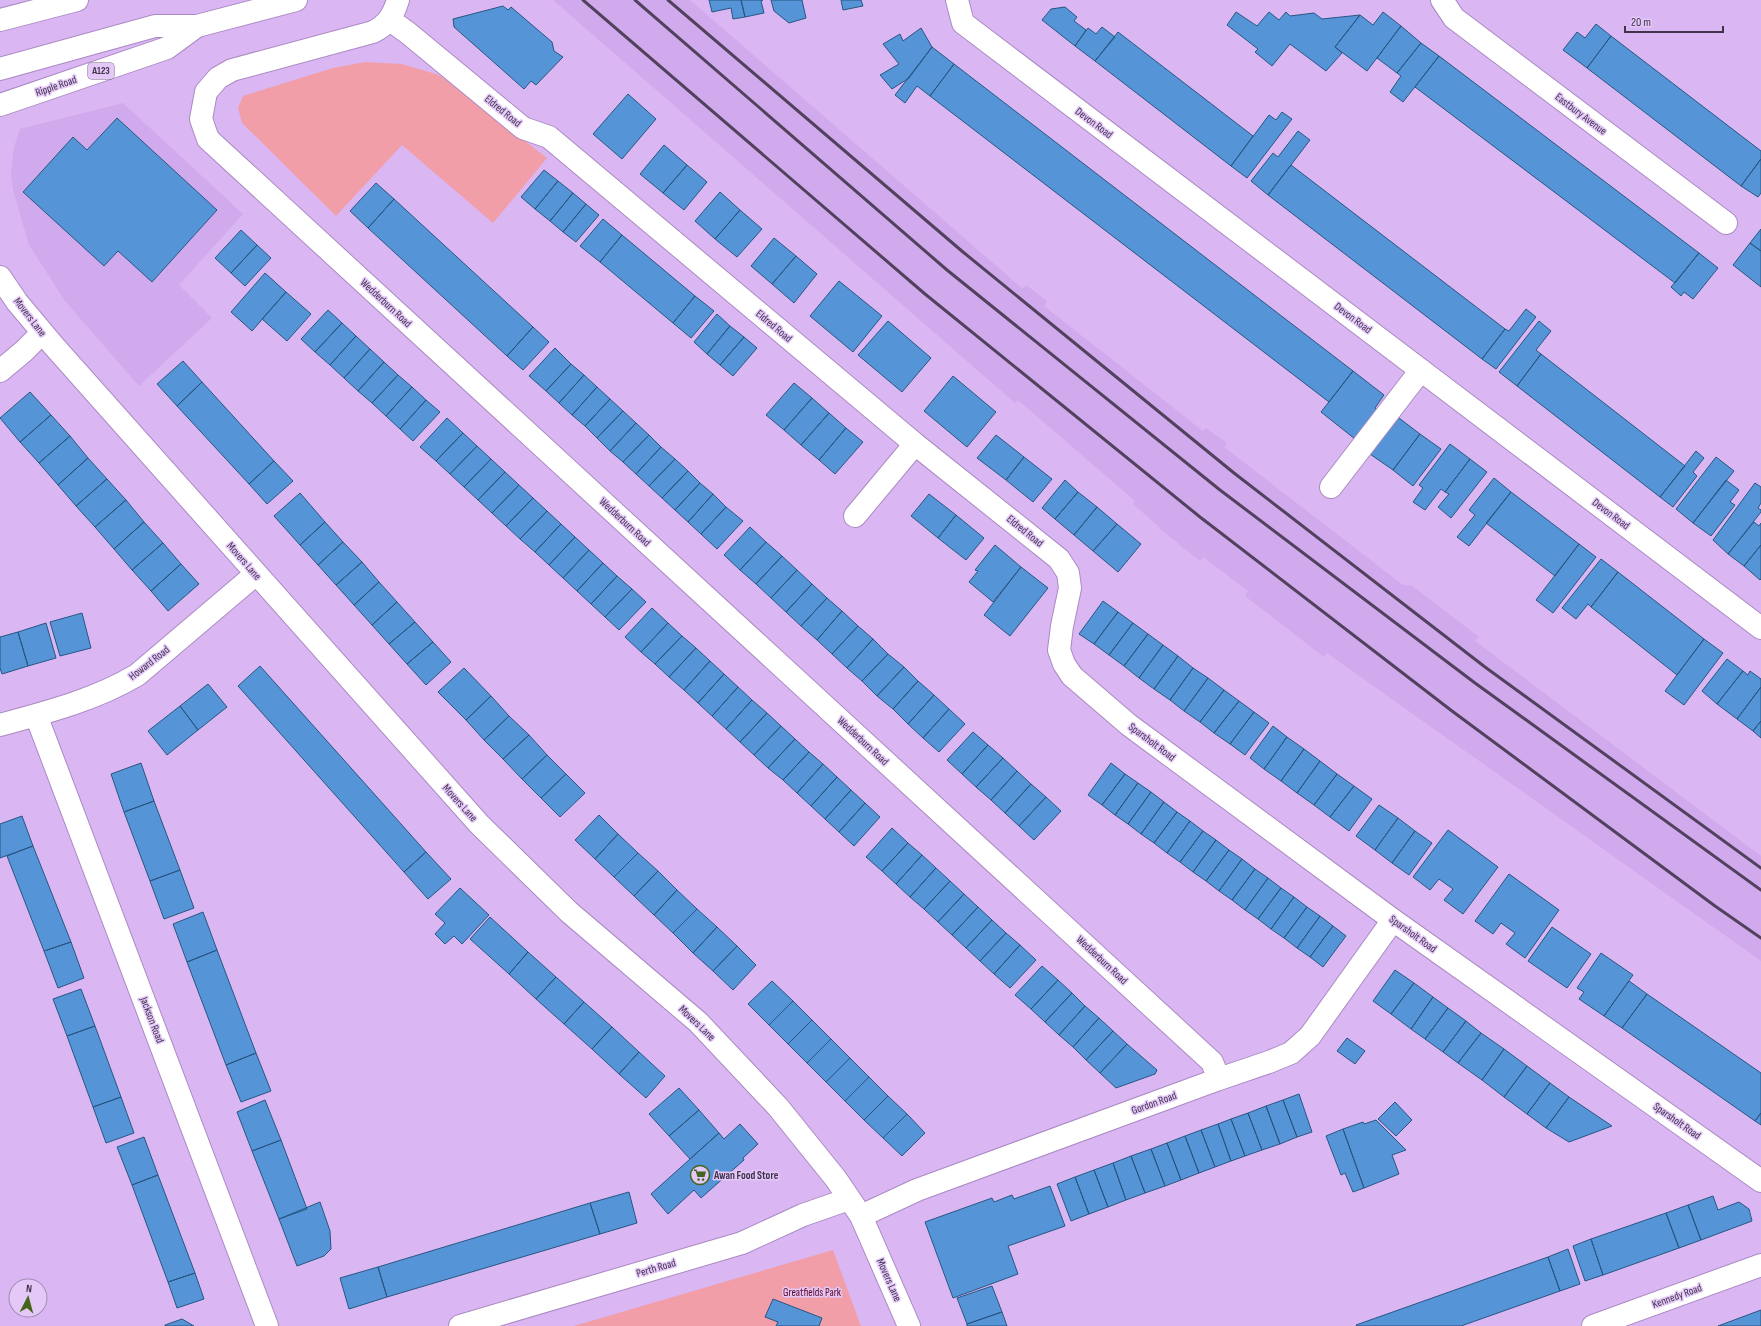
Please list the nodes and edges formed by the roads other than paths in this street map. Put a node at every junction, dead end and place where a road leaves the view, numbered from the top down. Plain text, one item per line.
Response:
1 (77, 0) edge
2 (296, 0) edge
3 (398, 0) edge
4 (956, 0) edge
5 (1442, 0) edge
6 (0, 20) edge
7 (390, 20) junction
8 (197, 26) junction
9 (0, 69) edge
10 (0, 105) edge
11 (1726, 223) dead end
12 (0, 277) edge
13 (42, 333) junction
14 (1421, 370) junction
15 (0, 372) edge
16 (915, 444) junction
17 (1331, 487) dead end
18 (854, 516) dead end
19 (256, 574) junction
20 (1761, 628) edge
21 (1072, 676) joint
22 (36, 715) junction
23 (0, 725) edge
24 (1394, 920) junction
25 (1219, 1078) junction
26 (1761, 1181) edge
27 (855, 1207) junction
28 (1761, 1265) edge
29 (267, 1326) edge
30 (460, 1326) edge
31 (909, 1326) edge
32 (1593, 1326) edge

1 - 6 street
2 - 8 street, Ripple Road / A123
3 - 7 street
4 - 14 street, Devon Road
5 - 11 street, Eastbury Avenue
7 - 16 street, Eldred Road
7 - 25 street, Wedderburn Road
8 - 9 street, Ripple Road / A123
8 - 10 street, Ripple Road / A123
12 - 13 street, Movers Lane
13 - 15 street
13 - 19 street, Movers Lane
14 - 17 street
14 - 20 street, Devon Road
16 - 18 street
16 - 21 street, Eldred Road
19 - 22 street, Howard Road
19 - 27 street, Movers Lane
21 - 24 street, Sparsholt Road
22 - 23 street, Howard Road
22 - 29 street, Jackson Road
24 - 25 street, Gordon Road
24 - 26 street, Sparsholt Road
25 - 27 street, Gordon Road
27 - 30 street, Perth Road
27 - 31 street, Movers Lane
28 - 32 street, Kennedy Road

